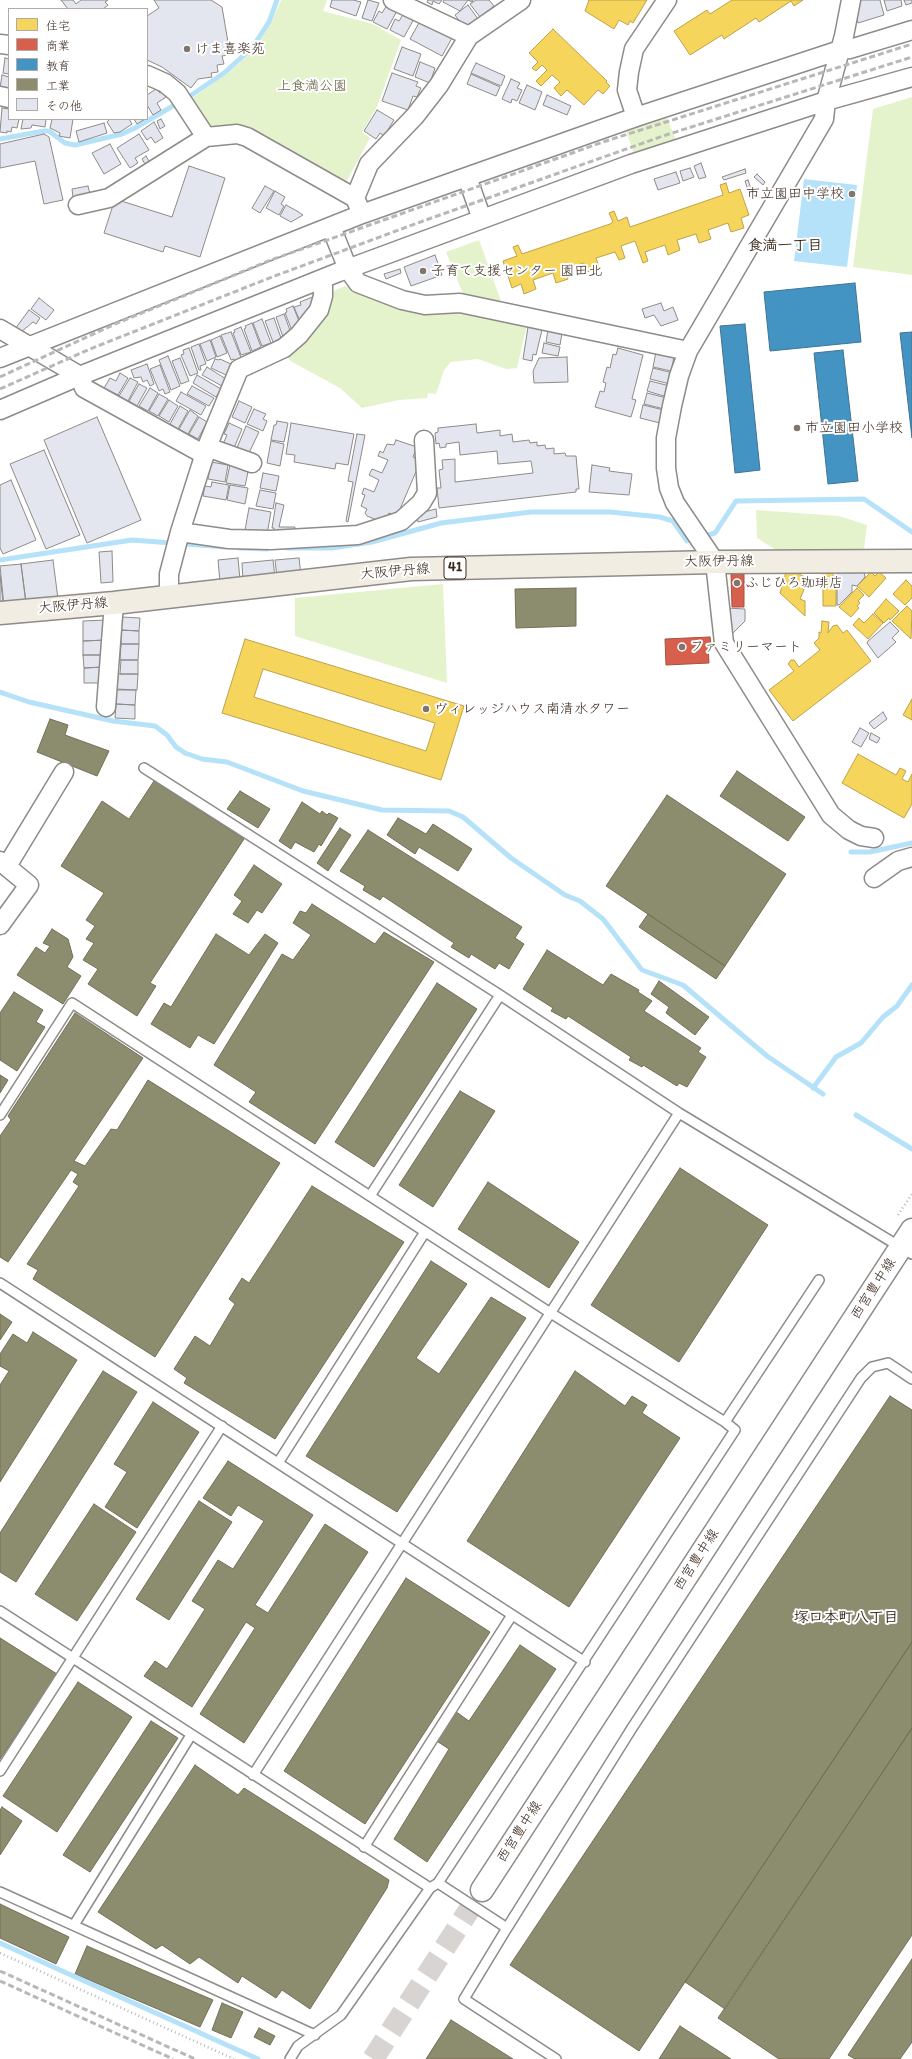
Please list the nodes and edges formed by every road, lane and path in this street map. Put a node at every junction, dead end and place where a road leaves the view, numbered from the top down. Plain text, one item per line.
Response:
1 (393, 0) edge
2 (521, 0) edge
3 (667, 0) edge
4 (851, 0) edge
5 (912, 30) edge
6 (469, 36) junction
7 (840, 50) junction
8 (148, 76) edge
9 (912, 77) edge
10 (826, 101) junction
11 (636, 117) junction
12 (206, 137) junction
13 (467, 177) junction
14 (78, 205) dead end
15 (359, 206) junction
16 (482, 219) junction
17 (331, 227) junction
18 (348, 269) junction
19 (323, 279) junction
20 (0, 329) edge
21 (26, 346) junction
22 (688, 351) junction
23 (0, 358) edge
24 (80, 376) junction
25 (0, 410) edge
26 (424, 440) dead end
27 (206, 451) junction
28 (252, 463) dead end
29 (180, 532) junction
30 (912, 561) edge
31 (715, 562) junction
32 (169, 596) junction
33 (114, 602) junction
34 (0, 613) edge
35 (106, 707) dead end
36 (144, 768) dead end
37 (64, 772) dead end
38 (874, 838) dead end
39 (912, 857) edge
40 (3, 864) edge
41 (874, 878) dead end
42 (0, 925) edge
43 (500, 995) junction
44 (679, 1113) junction
45 (0, 1116) edge
46 (370, 1196) junction
47 (425, 1232) junction
48 (908, 1244) edge
49 (819, 1280) dead end
50 (0, 1283) edge
51 (549, 1312) junction
52 (912, 1379) edge
53 (725, 1422) junction
54 (222, 1426) junction
55 (278, 1463) junction
56 (401, 1543) junction
57 (0, 1611) edge
58 (512, 1616) junction
59 (73, 1658) junction
60 (585, 1662) junction
61 (191, 1735) junction
62 (0, 1771) edge
63 (253, 1775) junction
64 (364, 1847) junction
65 (438, 1883) junction
66 (430, 1888) junction
67 (482, 1890) tunnel mouth
68 (0, 1892) edge
69 (74, 1925) junction
70 (507, 1928) junction
71 (0, 1953) edge
72 (315, 2034) junction
73 (234, 2059) edge
74 (290, 2059) edge
75 (556, 2059) edge

1 - 6 street
2 - 6 street
3 - 11 street
4 - 7 street
5 - 7 street
6 - 15 street
7 - 10 street
7 - 11 street
8 - 12 street
9 - 10 street
10 - 16 street
10 - 22 street
11 - 13 street
12 - 14 street
12 - 15 street
13 - 15 street
13 - 16 street
15 - 17 street
16 - 18 street
17 - 18 street
17 - 21 street
18 - 19 street
18 - 22 street
19 - 24 street
19 - 27 street
20 - 21 street
21 - 23 street
21 - 24 street
22 - 31 street
24 - 25 street
24 - 27 street
26 - 29 street
27 - 28 street
27 - 29 street
29 - 32 street
30 - 31 main road, 大阪伊丹線 / 41
31 - 32 main road, 大阪伊丹線 / 41
31 - 38 street
32 - 33 main road, 大阪伊丹線 / 41
33 - 34 main road, 大阪伊丹線 / 41
33 - 35 street
36 - 43 lane
37 - 40 street
39 - 41 street
40 - 42 street
43 - 44 lane
43 - 46 lane
44 - 48 lane
44 - 51 lane
45 - 46 lane
46 - 47 lane
47 - 51 lane
47 - 55 lane
48 - 67 main road, 西宮豊中線
49 - 53 lane
50 - 54 lane
51 - 53 lane
51 - 56 lane
52 - 70 lane
53 - 60 lane
54 - 55 lane
54 - 59 lane
55 - 56 lane
56 - 58 lane
56 - 63 lane
57 - 59 lane
58 - 60 lane
58 - 64 lane
59 - 61 lane
59 - 62 lane
60 - 65 lane
61 - 63 lane
61 - 69 lane
63 - 64 lane
64 - 66 lane
65 - 66 lane
65 - 70 lane
66 - 72 lane
68 - 69 lane
69 - 72 lane
70 - 75 lane
71 - 73 path
72 - 74 lane

